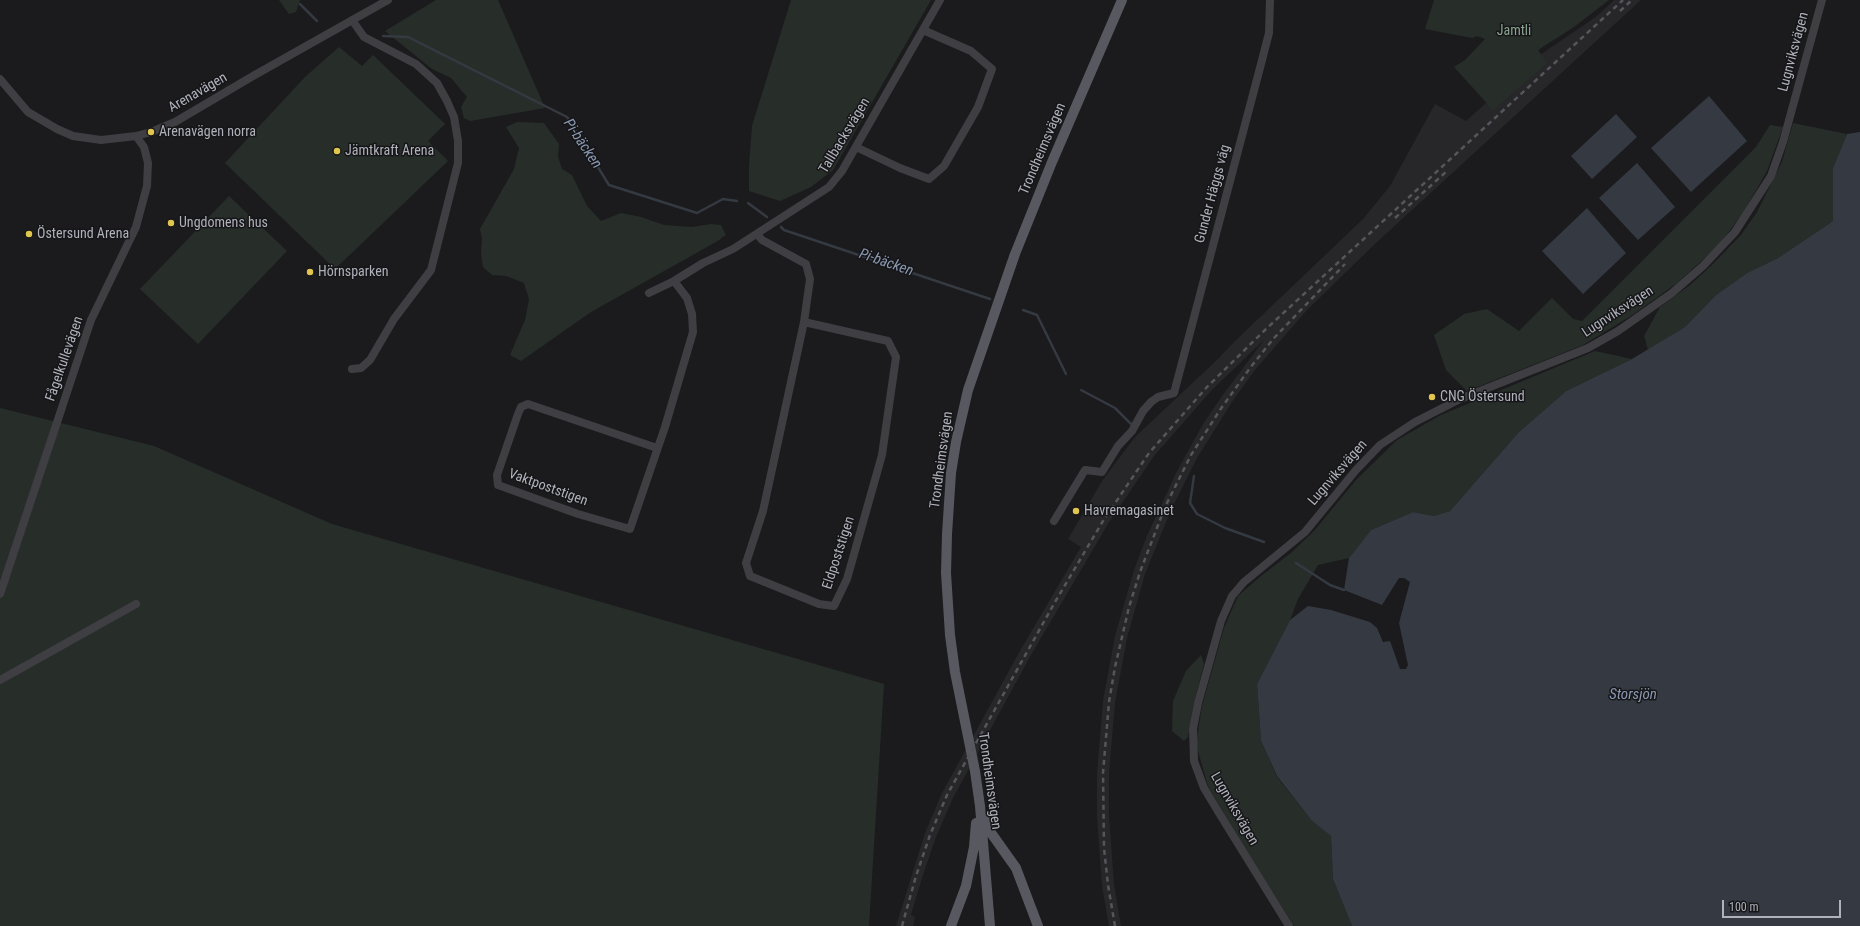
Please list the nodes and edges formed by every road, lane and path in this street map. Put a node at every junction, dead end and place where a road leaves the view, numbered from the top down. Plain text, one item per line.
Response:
1 (388, 0) edge
2 (940, 0) edge
3 (1122, 0) edge
4 (1270, 0) edge
5 (1822, 0) edge
6 (352, 20) junction
7 (923, 30) junction
8 (0, 79) edge
9 (136, 136) junction
10 (856, 147) junction
11 (759, 237) junction
12 (674, 282) junction
13 (649, 293) dead end
14 (804, 322) junction
15 (352, 369) dead end
16 (657, 448) junction
17 (1054, 521) dead end
18 (0, 594) edge
19 (136, 604) dead end
20 (0, 680) edge
21 (979, 802) junction
22 (952, 926) edge
23 (990, 926) edge
24 (1038, 926) edge
25 (1289, 926) edge

1 - 6 street, Arenavägen
2 - 7 street, Tallbacksvägen
3 - 21 main road, Trondheimsvägen
4 - 17 street, Gunder Häggs väg
5 - 25 street, Lugnviksvägen
6 - 9 street, Arenavägen
6 - 15 street
7 - 10 street, Tallbacksvägen
7 - 10 street
8 - 9 street, Arenavägen
9 - 18 street, Fågelkullevägen
10 - 11 street, Tallbacksvägen
11 - 12 street, Tallbacksvägen
11 - 14 street, Eldpoststigen
12 - 13 street, Tallbacksvägen
12 - 16 street, Vaktpoststigen
14 - 14 street, Eldpoststigen
16 - 16 street, Vaktpoststigen
19 - 20 street
21 - 22 main road
21 - 23 main road, Trondheimsvägen
21 - 24 main road

